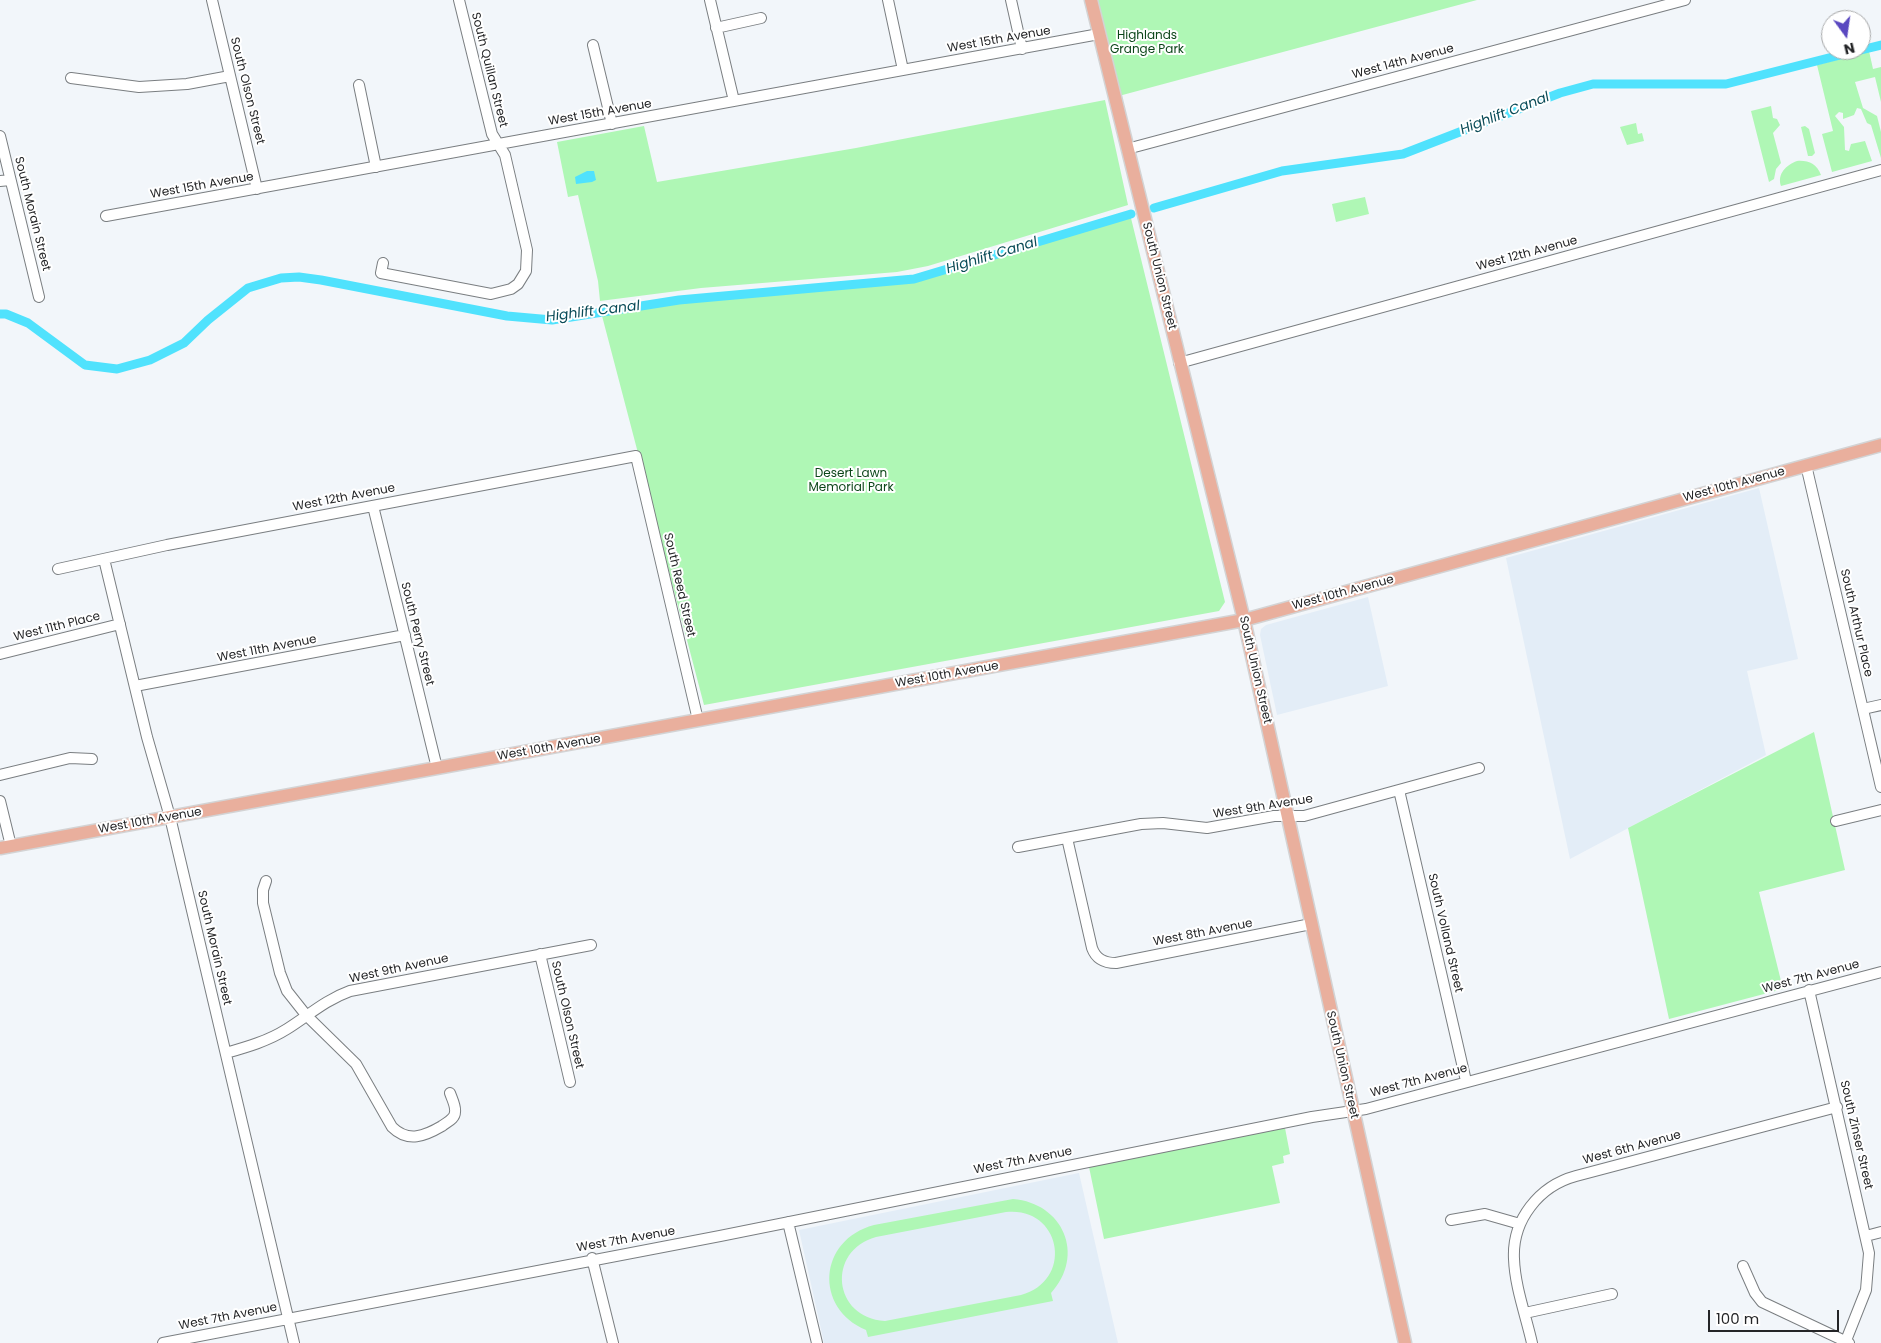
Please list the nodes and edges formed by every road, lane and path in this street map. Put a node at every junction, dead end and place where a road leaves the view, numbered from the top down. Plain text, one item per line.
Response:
1 (212, 0) edge
2 (460, 0) edge
3 (710, 0) edge
4 (888, 0) edge
5 (1011, 0) edge
6 (1091, 0) edge
7 (1685, 0) edge
8 (762, 18) dead end
9 (716, 28) junction
10 (1099, 34) junction
11 (592, 45) dead end
12 (1022, 48) junction
13 (903, 70) junction
14 (230, 76) junction
15 (71, 78) dead end
16 (359, 85) dead end
17 (734, 101) junction
18 (612, 124) junction
19 (0, 136) edge
20 (498, 144) junction
21 (1127, 148) junction
22 (376, 167) junction
23 (1881, 170) edge
24 (5, 180) edge
25 (257, 189) junction
26 (106, 216) dead end
27 (383, 263) dead end
28 (39, 297) dead end
29 (1179, 363) junction
30 (1881, 445) edge
31 (636, 456) joint
32 (1806, 466) junction
33 (373, 506) junction
34 (104, 559) junction
35 (58, 569) dead end
36 (1244, 620) junction
37 (120, 624) junction
38 (405, 635) junction
39 (0, 654) edge
40 (135, 686) junction
41 (1881, 705) edge
42 (1863, 709) junction
43 (698, 720) junction
44 (92, 759) dead end
45 (437, 768) junction
46 (1478, 768) dead end
47 (0, 774) edge
48 (1881, 787) edge
49 (1399, 790) junction
50 (0, 801) edge
51 (1881, 810) edge
52 (1287, 816) junction
53 (170, 817) junction
54 (1836, 822) dead end
55 (1067, 838) junction
56 (5, 847) edge
57 (1018, 847) dead end
58 (266, 881) dead end
59 (1311, 924) junction
60 (591, 945) dead end
61 (540, 954) junction
62 (1881, 972) edge
63 (1810, 990) junction
64 (306, 1015) junction
65 (226, 1053) junction
66 (1466, 1081) junction
67 (570, 1082) dead end
68 (450, 1093) dead end
69 (1837, 1107) junction
70 (1353, 1110) junction
71 (1451, 1220) dead end
72 (788, 1222) junction
73 (1520, 1224) junction
74 (1881, 1232) edge
75 (1866, 1236) junction
76 (592, 1258) junction
77 (1743, 1266) dead end
78 (1612, 1294) dead end
79 (1525, 1313) junction
80 (288, 1318) junction
81 (1846, 1342) edge
82 (163, 1343) edge
83 (294, 1343) edge
84 (612, 1343) edge
85 (817, 1343) edge
86 (1404, 1343) edge
87 (1532, 1343) edge

1 - 14 street, South Olson Street
2 - 20 street, South Quillan Street
3 - 9 street
4 - 13 street
5 - 12 street
6 - 10 main road, South Union Street
7 - 21 street, West 14th Avenue
8 - 9 street
9 - 17 street
10 - 12 street, West 15th Avenue
10 - 21 main road, South Union Street
11 - 18 street
12 - 13 street, West 15th Avenue
13 - 17 street, West 15th Avenue
14 - 15 street
14 - 25 street, South Olson Street
16 - 22 street
17 - 18 street, West 15th Avenue
18 - 20 street, West 15th Avenue
19 - 24 street, South Morain Street
20 - 22 street, West 15th Avenue
20 - 27 street, South Quillan Street
21 - 29 main road, South Union Street
22 - 25 street, West 15th Avenue
23 - 29 street, West 12th Avenue
24 - 28 street, South Morain Street
25 - 26 street, West 15th Avenue
29 - 36 main road, South Union Street
30 - 32 main road, West 10th Avenue
31 - 33 street, West 12th Avenue
31 - 43 street, South Reed Street
32 - 36 main road, West 10th Avenue
32 - 42 street, South Arthur Place
33 - 34 street, West 12th Avenue
33 - 38 street, South Perry Street
34 - 35 street, West 12th Avenue
34 - 37 street, South Morain Street
36 - 43 main road, West 10th Avenue
36 - 52 main road, South Union Street
37 - 39 street, West 11th Place
37 - 40 street, South Morain Street
38 - 40 street, West 11th Avenue
38 - 45 street, South Perry Street
40 - 53 street, South Morain Street
41 - 42 street
42 - 48 street, South Arthur Place
43 - 45 main road, West 10th Avenue
44 - 47 street
45 - 53 main road, West 10th Avenue
46 - 49 street, West 9th Avenue
49 - 52 street, West 9th Avenue
49 - 66 street, South Volland Street
50 - 56 street
51 - 54 street
52 - 55 street, West 9th Avenue
52 - 59 main road, South Union Street
53 - 56 main road, West 10th Avenue
53 - 65 street, South Morain Street
55 - 57 street, West 9th Avenue
55 - 59 street, West 8th Avenue
58 - 64 street
59 - 70 main road, South Union Street
60 - 61 street, West 9th Avenue
61 - 64 street, West 9th Avenue
61 - 67 street, South Olson Street
62 - 63 street, West 7th Avenue
63 - 66 street, West 7th Avenue
63 - 69 street, South Zinser Street
64 - 65 street, West 9th Avenue
64 - 68 street
65 - 80 street, South Morain Street
66 - 70 street, West 7th Avenue
69 - 73 street, West 6th Avenue
69 - 75 street, South Zinser Street
70 - 72 street, West 7th Avenue
70 - 86 main road, South Union Street
71 - 73 street
72 - 76 street, West 7th Avenue
72 - 85 street
73 - 79 street
74 - 75 street
75 - 81 street, South Zinser Street
76 - 80 street, West 7th Avenue
76 - 84 street
77 - 81 street
78 - 79 street
79 - 87 street
80 - 82 street, West 7th Avenue
80 - 83 street, South Morain Street

